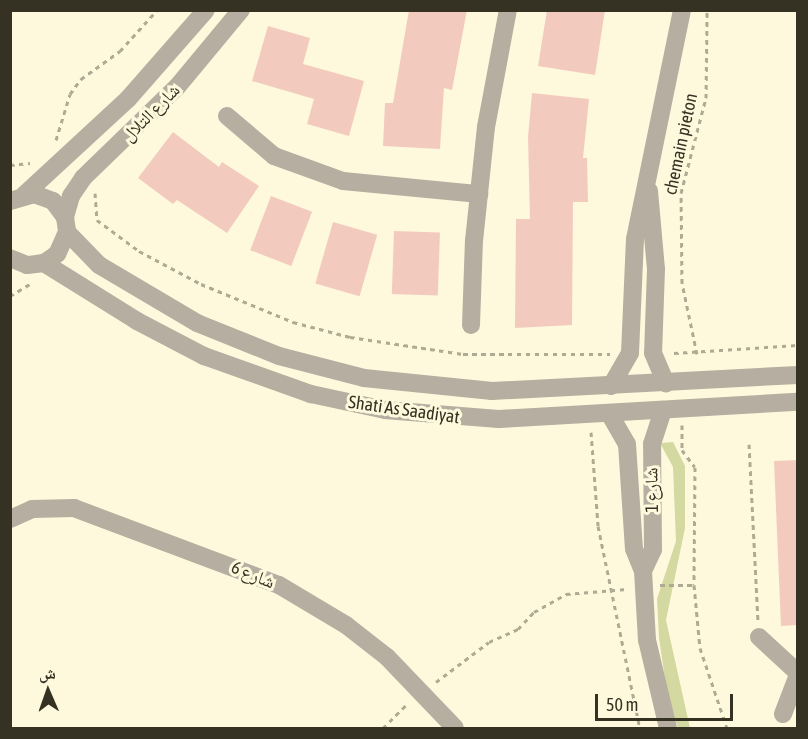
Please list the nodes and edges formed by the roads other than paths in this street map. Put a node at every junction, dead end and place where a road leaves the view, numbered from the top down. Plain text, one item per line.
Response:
1 (206, 10) edge
2 (241, 10) edge
3 (508, 10) edge
4 (682, 10) edge
5 (227, 117) dead end
6 (647, 166) junction
7 (479, 194) junction
8 (17, 198) edge
9 (66, 225) junction
10 (27, 262) edge
11 (632, 269) junction
12 (656, 269) junction
13 (10, 274) edge
14 (471, 325) dead end
15 (631, 347) junction
16 (653, 347) junction
17 (798, 375) edge
18 (666, 382) junction
19 (611, 386) junction
20 (798, 402) edge
21 (663, 410) junction
22 (609, 413) junction
23 (10, 519) edge
24 (644, 578) junction
25 (759, 637) road end
26 (798, 674) edge
27 (783, 714) dead end
28 (455, 729) edge
29 (668, 729) edge

1 - 8 street, شارع التلال
2 - 9 street, شارع التلال
3 - 7 street
4 - 6 street
5 - 7 street
6 - 11 street
6 - 12 street
7 - 14 street
8 - 9 street, Shati As Saadiyat
9 - 10 street, شارع التلال
9 - 19 street, Shati As Saadiyat
10 - 13 street
10 - 22 street, Shati As Saadiyat
11 - 12 street
11 - 15 street
12 - 16 street
15 - 16 street
15 - 19 street
16 - 18 street
17 - 18 street, Shati As Saadiyat
18 - 19 street, Shati As Saadiyat
20 - 21 street, Shati As Saadiyat
21 - 22 street, Shati As Saadiyat
21 - 24 street, شارع 1
22 - 24 street, شارع 1
23 - 28 street, شارع 6
24 - 29 street, شارع 1
25 - 26 street
26 - 27 street

